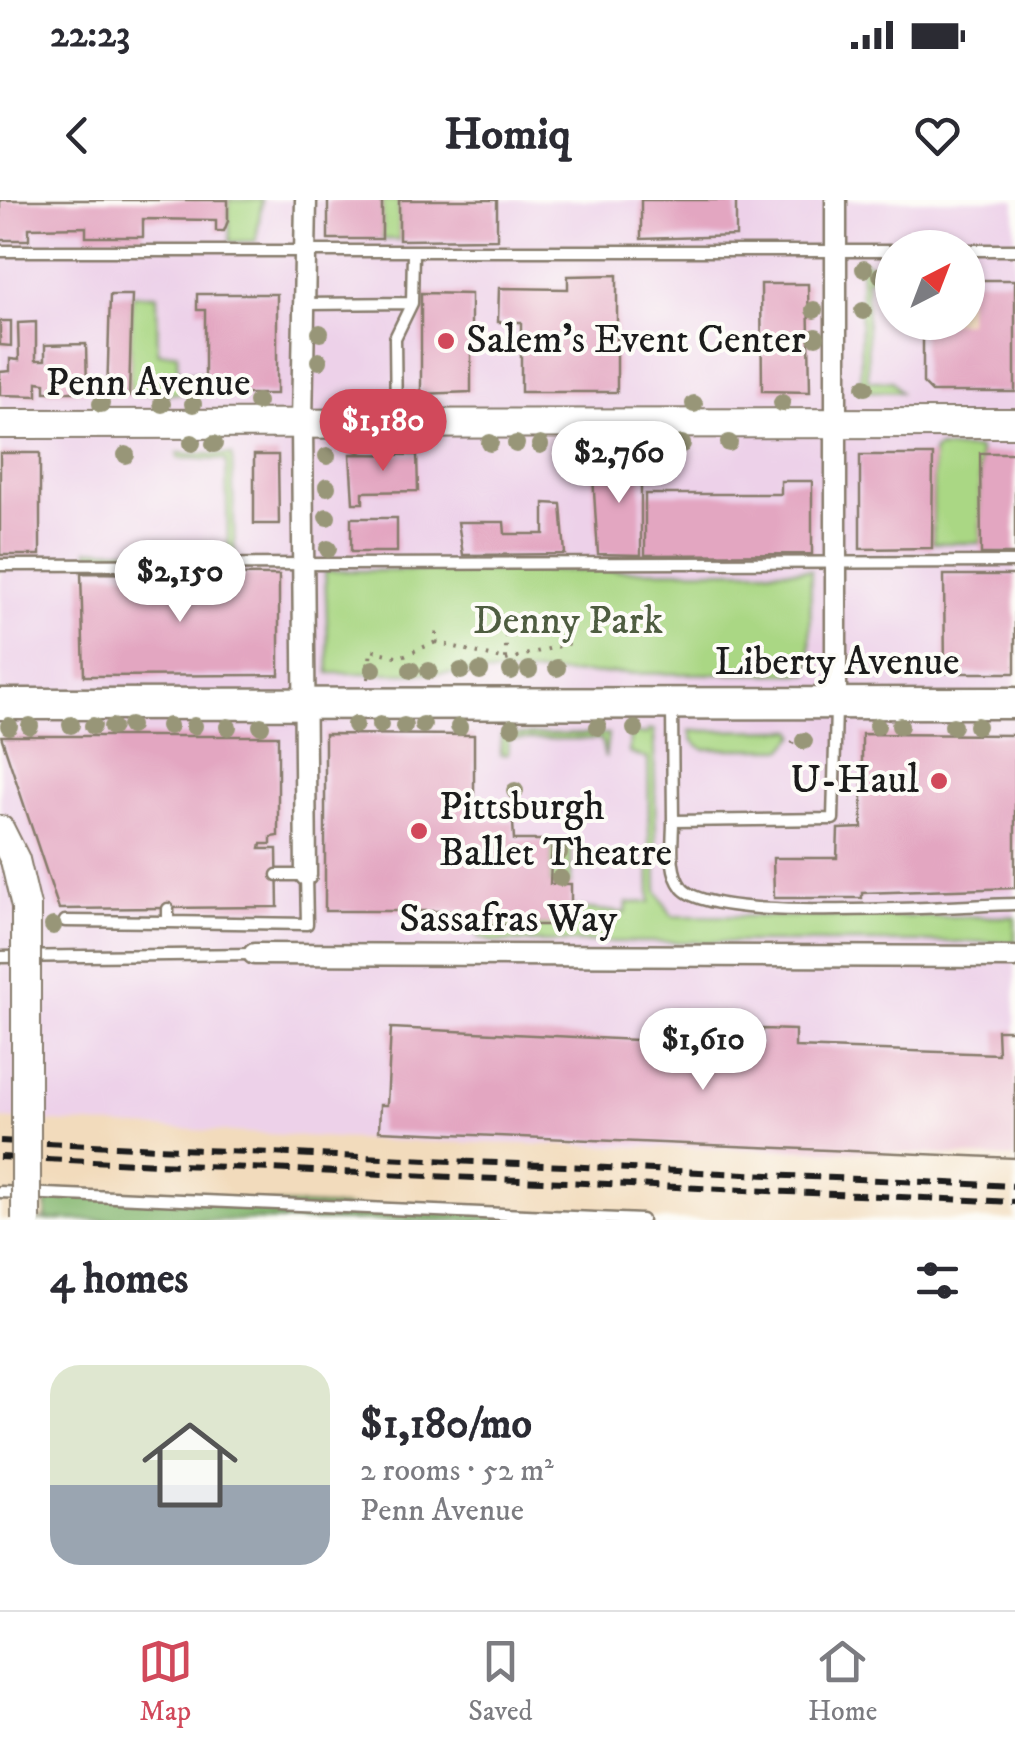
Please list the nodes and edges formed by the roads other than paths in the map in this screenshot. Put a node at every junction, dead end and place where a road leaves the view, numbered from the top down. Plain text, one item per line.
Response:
1 (306, 200) edge
2 (836, 200) edge
3 (836, 250) junction
4 (985, 250) edge
5 (1015, 250) edge
6 (0, 251) edge
7 (306, 251) junction
8 (875, 251) edge
9 (413, 252) junction
10 (412, 303) junction
11 (304, 304) junction
12 (836, 423) junction
13 (1015, 423) edge
14 (0, 424) edge
15 (302, 424) junction
16 (396, 424) junction
17 (837, 562) junction
18 (1015, 562) edge
19 (303, 563) junction
20 (0, 565) edge
21 (304, 702) junction
22 (836, 702) junction
23 (671, 703) junction
24 (1015, 703) edge
25 (0, 704) edge
26 (673, 821) junction
27 (0, 830) edge
28 (278, 874) dead end
29 (306, 875) junction
30 (1015, 904) edge
31 (168, 909) dead end
32 (64, 921) dead end
33 (168, 922) junction
34 (254, 954) joint
35 (0, 956) edge
36 (1015, 957) edge
37 (0, 1192) edge
38 (26, 1219) edge
39 (642, 1220) edge

1 - 7 street
2 - 3 street
3 - 8 lane
3 - 9 lane
3 - 12 street
4 - 5 lane
6 - 7 lane
7 - 9 lane
7 - 11 street
9 - 10 lane
10 - 11 lane
10 - 16 lane
11 - 15 street
12 - 13 street, Penn Avenue
12 - 16 street, Penn Avenue
12 - 17 street
14 - 15 street, Penn Avenue
15 - 16 street, Penn Avenue
15 - 19 street
17 - 18 lane
17 - 19 lane
17 - 22 street
19 - 20 lane
19 - 21 street
21 - 23 main road, Liberty Avenue
21 - 25 main road, Liberty Avenue
21 - 29 street
22 - 23 main road, Liberty Avenue
22 - 24 main road, Liberty Avenue
22 - 26 lane
23 - 26 lane
26 - 30 lane
27 - 38 street, bridge
28 - 29 lane
29 - 33 lane
31 - 33 lane
32 - 33 lane
34 - 35 lane, Sassafras Way
34 - 36 street, Sassafras Way
37 - 39 lane

